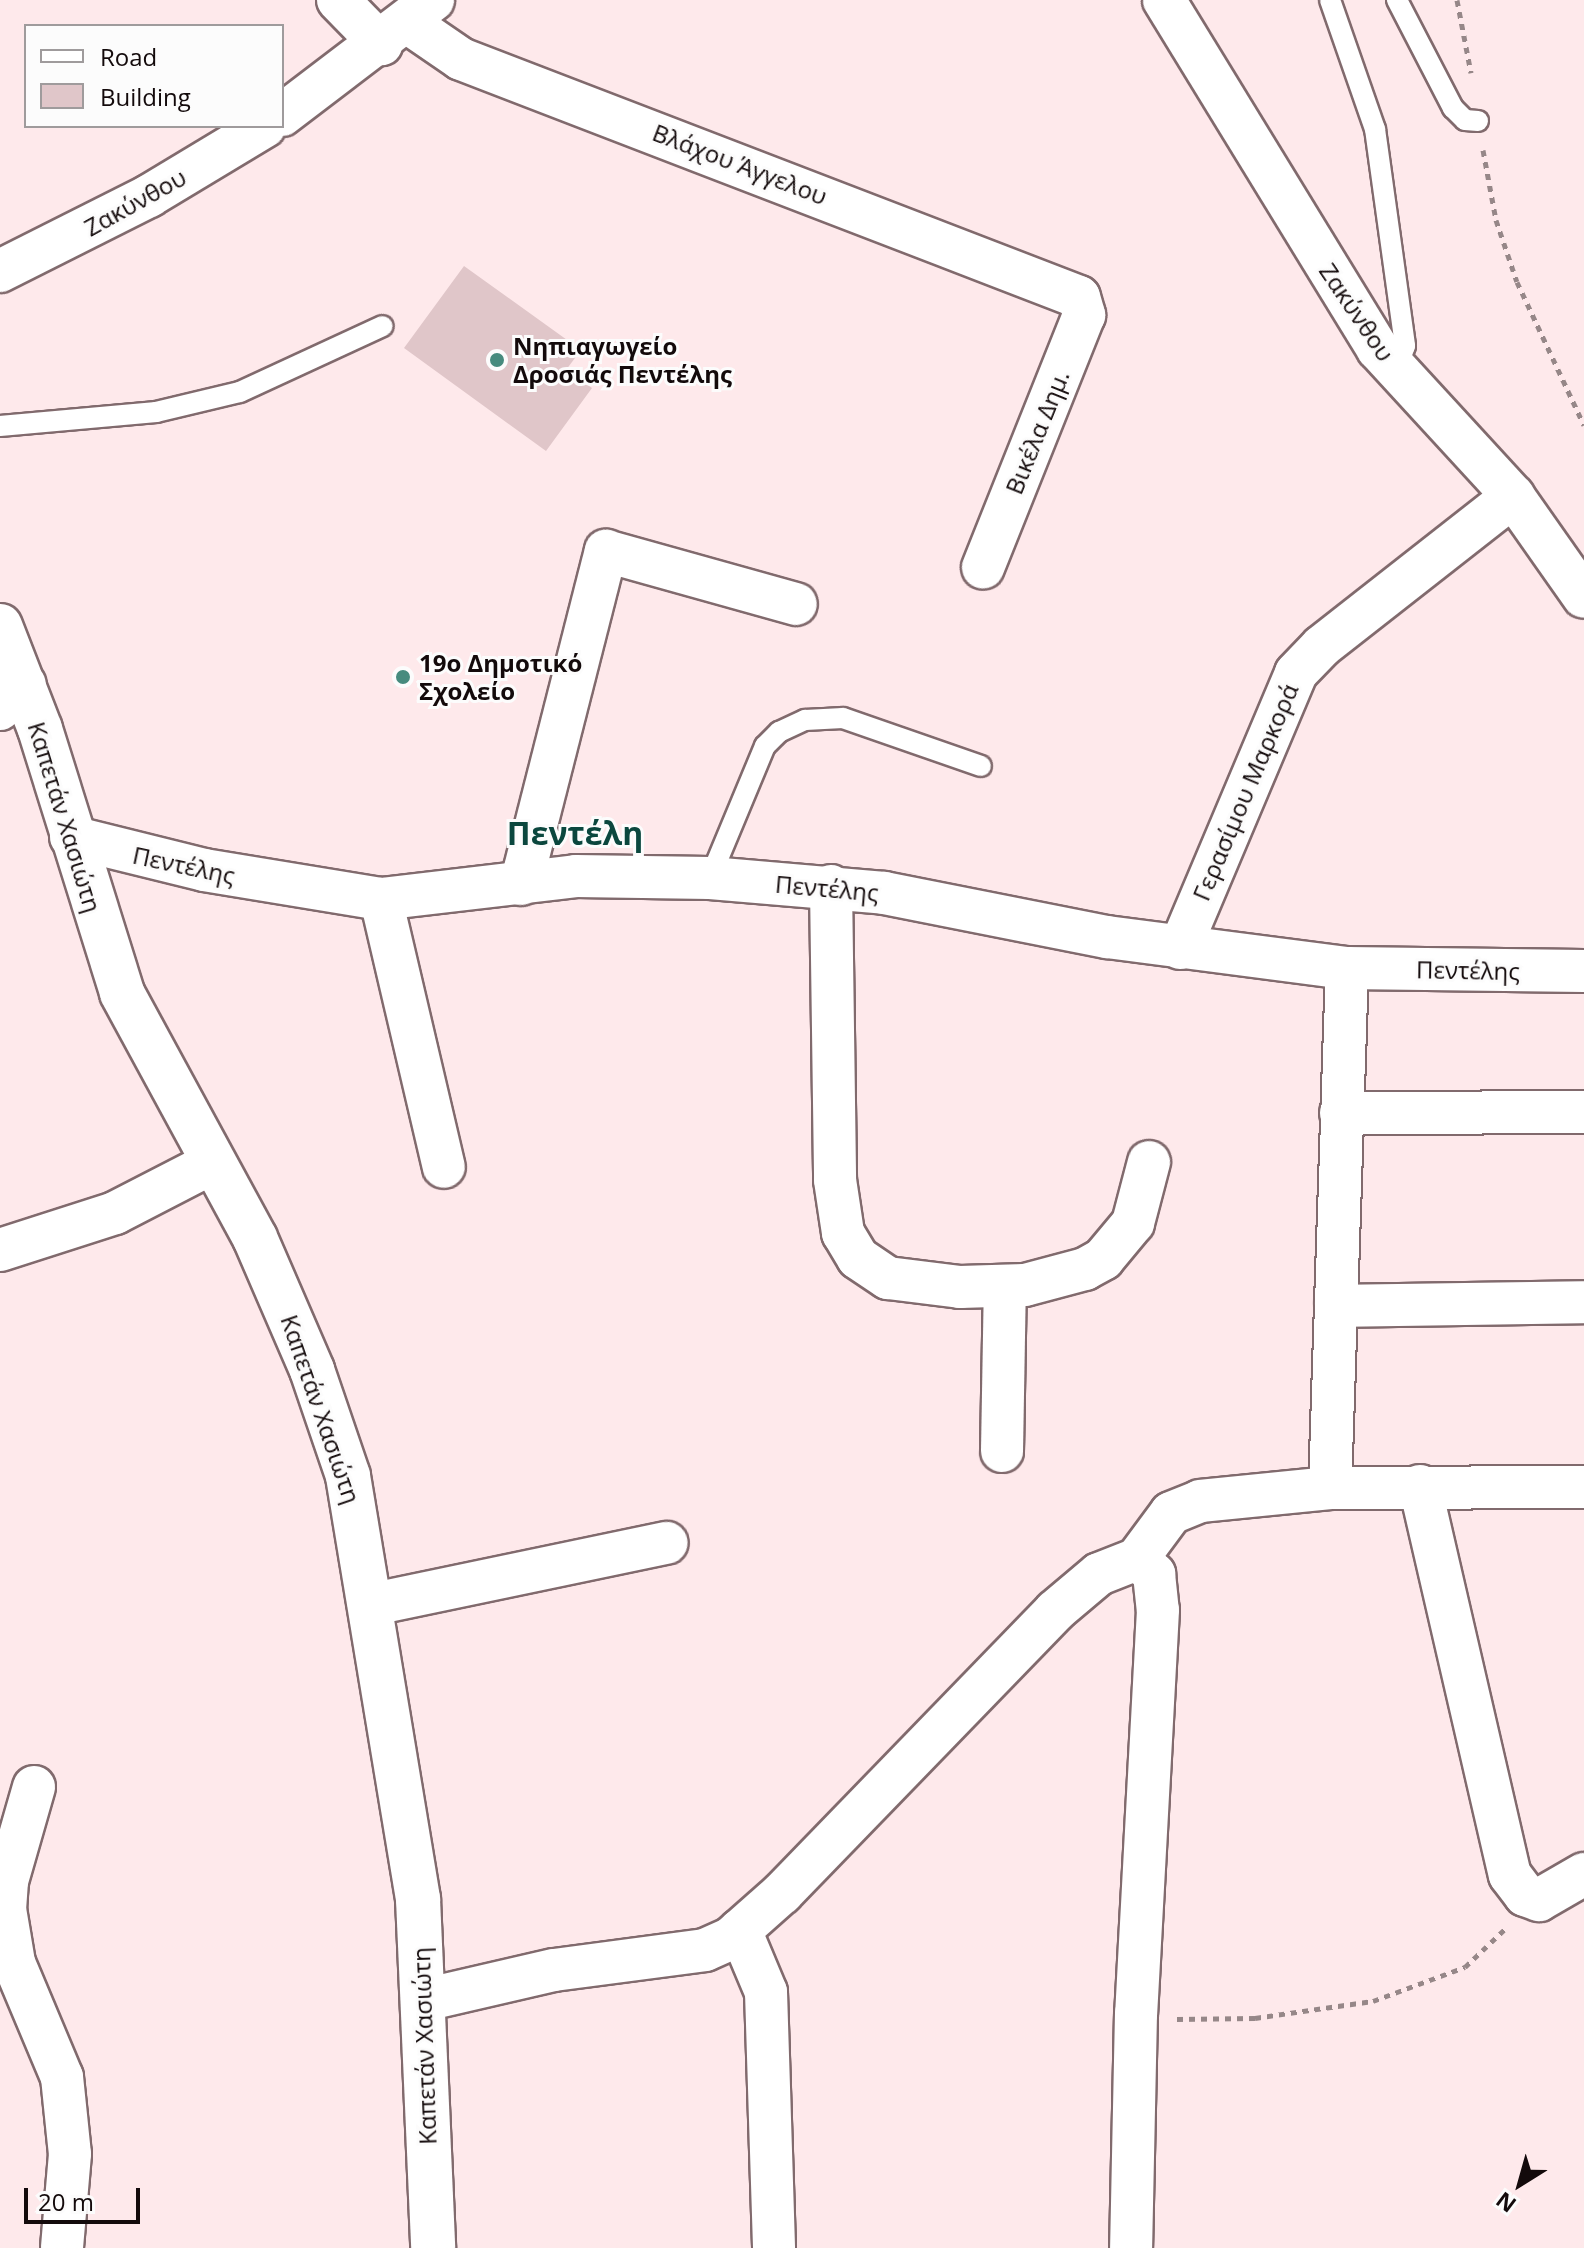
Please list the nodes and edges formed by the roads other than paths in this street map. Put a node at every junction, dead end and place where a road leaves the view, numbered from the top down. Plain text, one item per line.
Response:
1 (338, 0) edge
2 (1164, 0) edge
3 (1330, 0) edge
4 (1397, 0) edge
5 (407, 22) edge
6 (284, 114) edge
7 (1478, 121) road end
8 (262, 128) edge
9 (0, 271) edge
10 (1079, 297) joint
11 (383, 326) dead end
12 (1396, 369) junction
13 (0, 426) edge
14 (1513, 496) junction
15 (983, 568) dead end
16 (1584, 597) edge
17 (796, 604) dead end
18 (0, 626) edge
19 (12, 697) edge
20 (981, 766) dead end
21 (71, 837) junction
22 (710, 878) junction
23 (521, 884) junction
24 (831, 886) junction
25 (381, 899) junction
26 (1180, 948) junction
27 (1347, 968) junction
28 (1584, 971) edge
29 (1584, 1112) edge
30 (1341, 1113) junction
31 (214, 1162) junction
32 (1149, 1162) dead end
33 (444, 1167) dead end
34 (0, 1250) edge
35 (1005, 1287) junction
36 (1584, 1302) edge
37 (1336, 1306) junction
38 (1002, 1451) dead end
39 (1420, 1486) junction
40 (1584, 1487) edge
41 (1330, 1488) junction
42 (667, 1543) dead end
43 (1137, 1559) junction
44 (369, 1605) junction
45 (34, 1787) dead end
46 (1584, 1874) edge
47 (740, 1930) junction
48 (424, 2000) junction
49 (62, 2248) edge
50 (433, 2248) edge
51 (774, 2248) edge
52 (1131, 2248) edge

1 - 5 street, Βλάχου Άγγελου
2 - 12 street, Ζακύνθου
3 - 12 lane
4 - 7 lane
5 - 6 street
5 - 10 street, Βλάχου Άγγελου
8 - 9 street, Ζακύνθου
10 - 15 street, Βικέλα Δημ.
11 - 13 lane
12 - 14 street, Ζακύνθου
14 - 16 street, Ζακύνθου
14 - 26 street, Γερασίμου Μαρκορά
17 - 23 street
18 - 19 street, Καπετάν Χασιώτη
19 - 21 street, Καπετάν Χασιώτη
20 - 22 lane
21 - 25 street, Πεντέλης
21 - 31 street, Καπετάν Χασιώτη
22 - 23 street, Πεντέλης
22 - 24 street, Πεντέλης
23 - 25 street, Πεντέλης
24 - 26 street, Πεντέλης
24 - 35 street
25 - 33 street
26 - 27 street, Πεντέλης
27 - 28 street, Πεντέλης
27 - 30 street
29 - 30 street
30 - 37 street
31 - 34 street
31 - 44 street, Καπετάν Χασιώτη
32 - 35 street
35 - 38 street
36 - 37 street
37 - 41 street
39 - 40 street
39 - 41 street
39 - 46 street
41 - 43 street
42 - 44 street
43 - 47 street
43 - 52 street
44 - 48 street, Καπετάν Χασιώτη
45 - 49 street
47 - 48 street
47 - 51 street
48 - 50 street, Καπετάν Χασιώτη

